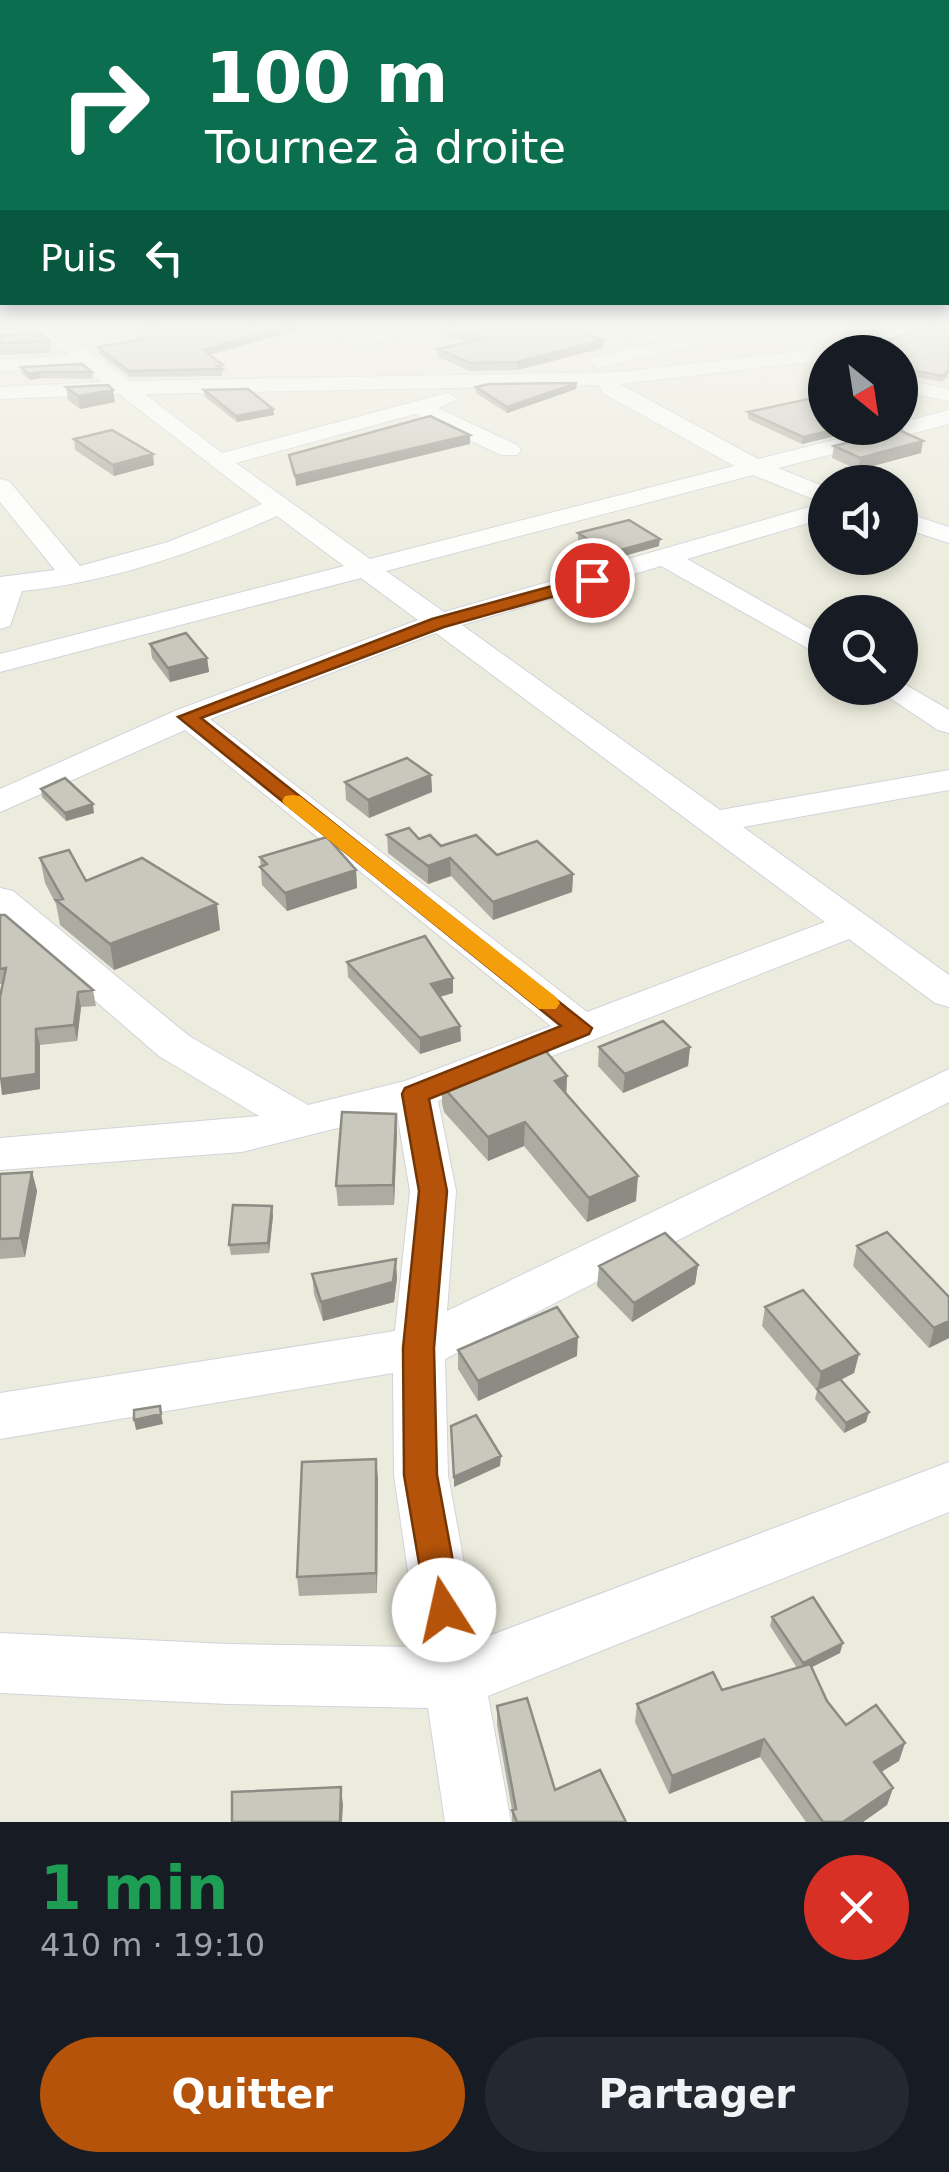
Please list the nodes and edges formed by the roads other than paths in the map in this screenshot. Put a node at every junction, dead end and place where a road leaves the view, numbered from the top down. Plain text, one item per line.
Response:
1 (154, 411) edge
2 (402, 411) edge
3 (426, 411) edge
4 (653, 411) edge
5 (949, 417) edge
6 (509, 450) dead end
7 (218, 461) junction
8 (754, 467) junction
9 (0, 486) edge
10 (808, 489) edge
11 (279, 506) junction
12 (808, 515) edge
13 (918, 523) edge
14 (943, 529) edge
15 (668, 559) junction
16 (365, 568) junction
17 (74, 575) junction
18 (5, 584) edge
19 (0, 620) edge
20 (438, 623) junction
21 (808, 639) edge
22 (0, 662) edge
23 (918, 704) edge
24 (188, 717) junction
25 (949, 722) edge
26 (949, 780) edge
27 (0, 802) edge
28 (713, 822) junction
29 (0, 900) edge
30 (853, 924) junction
31 (949, 994) edge
32 (580, 1028) junction
33 (949, 1084) edge
34 (415, 1094) junction
35 (305, 1124) junction
36 (0, 1154) edge
37 (418, 1348) junction
38 (0, 1416) edge
39 (949, 1487) edge
40 (0, 1662) edge
41 (457, 1678) junction
42 (478, 1822) edge

1 - 7 street
2 - 7 street
3 - 6 street
4 - 8 street
5 - 8 street
7 - 11 street
8 - 10 street
8 - 16 street
9 - 17 street
11 - 16 street
11 - 17 street
12 - 15 street
13 - 14 street
15 - 20 street
15 - 21 street
16 - 20 street
16 - 22 street
17 - 18 street
18 - 19 street
20 - 24 street
20 - 28 street
23 - 25 street
24 - 27 street
24 - 32 street
26 - 28 street
28 - 30 street
29 - 35 street
30 - 31 street
30 - 32 street
32 - 34 street
33 - 37 street
34 - 35 street
34 - 37 street
35 - 36 street
37 - 38 street
37 - 41 street
39 - 41 street
40 - 41 street
41 - 42 street

